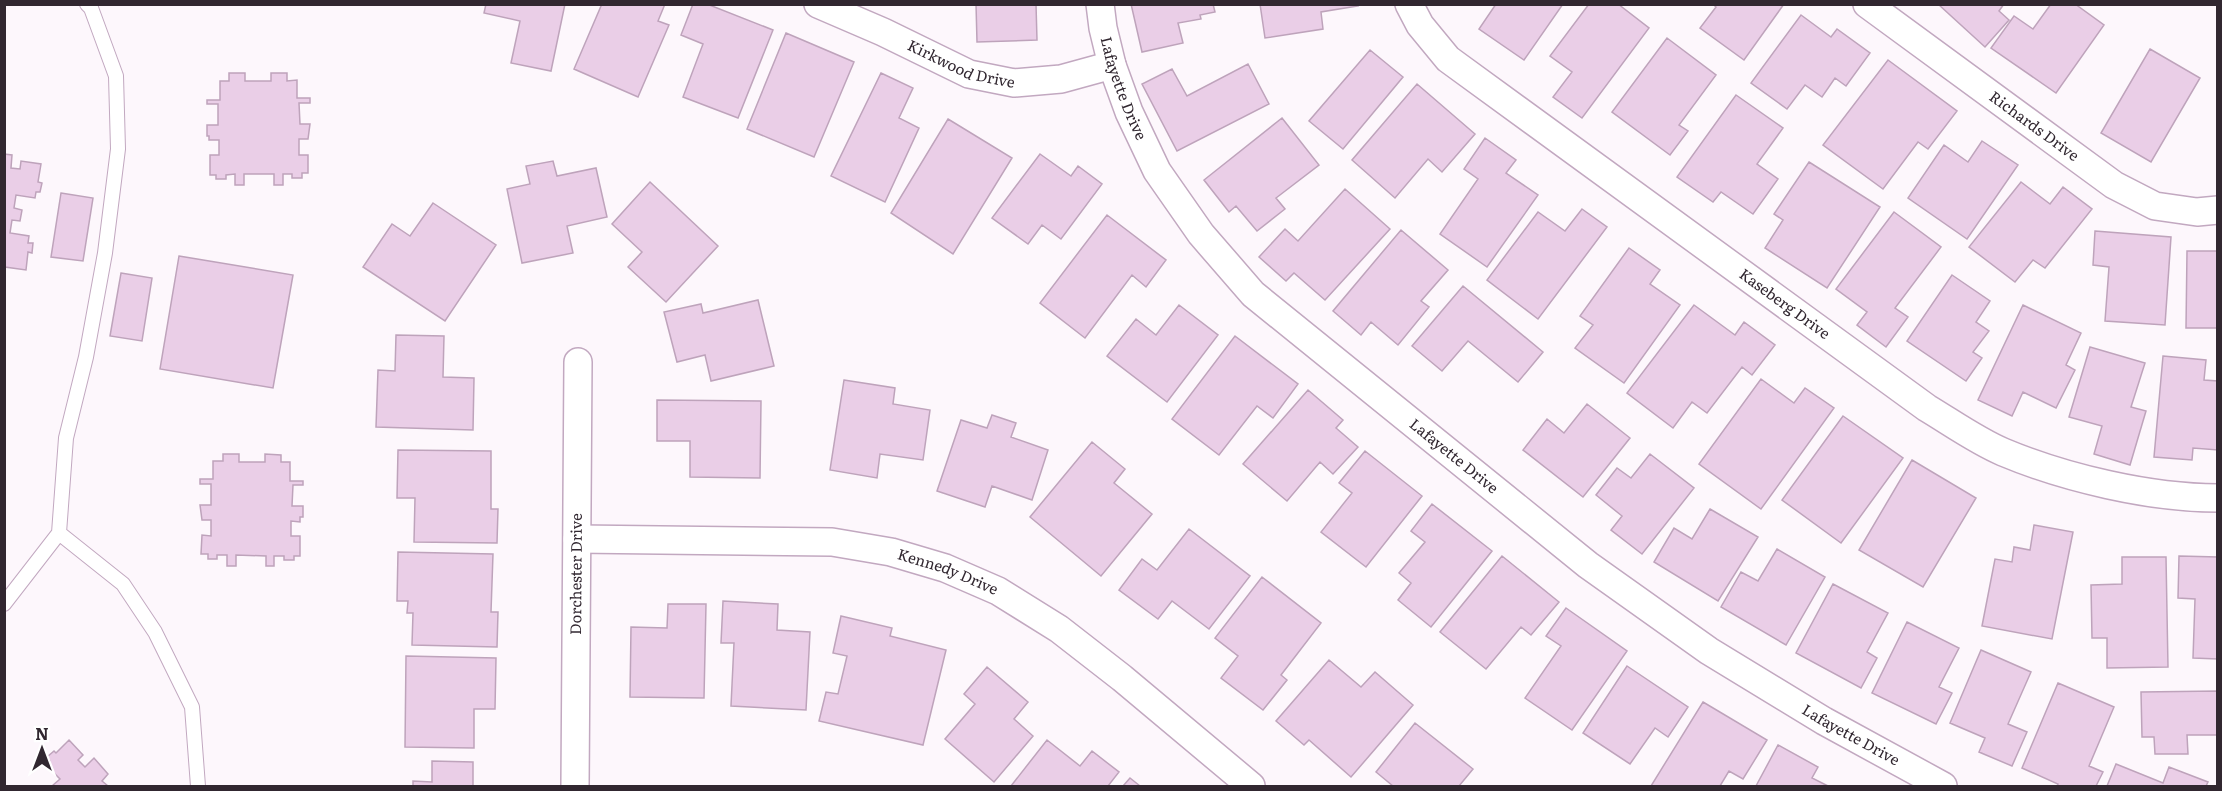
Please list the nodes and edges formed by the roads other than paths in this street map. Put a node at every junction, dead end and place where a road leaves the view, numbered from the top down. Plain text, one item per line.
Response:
1 (87, 4) edge
2 (818, 4) edge
3 (1100, 4) edge
4 (1409, 4) edge
5 (1870, 6) edge
6 (1112, 65) junction
7 (2217, 210) edge
8 (578, 362) dead end
9 (2217, 498) edge
10 (59, 533) junction
11 (577, 539) junction
12 (4, 604) edge
13 (198, 786) edge
14 (575, 786) edge
15 (1251, 786) edge
16 (1943, 786) edge

1 - 10 lane
2 - 6 street, Kirkwood Drive
3 - 6 street, Lafayette Drive
4 - 9 street, Kaseberg Drive
5 - 7 street, Richards Drive
6 - 16 street, Lafayette Drive
8 - 11 street, Dorchester Drive
10 - 12 lane
10 - 13 lane
11 - 14 street, Dorchester Drive
11 - 15 street, Kennedy Drive

